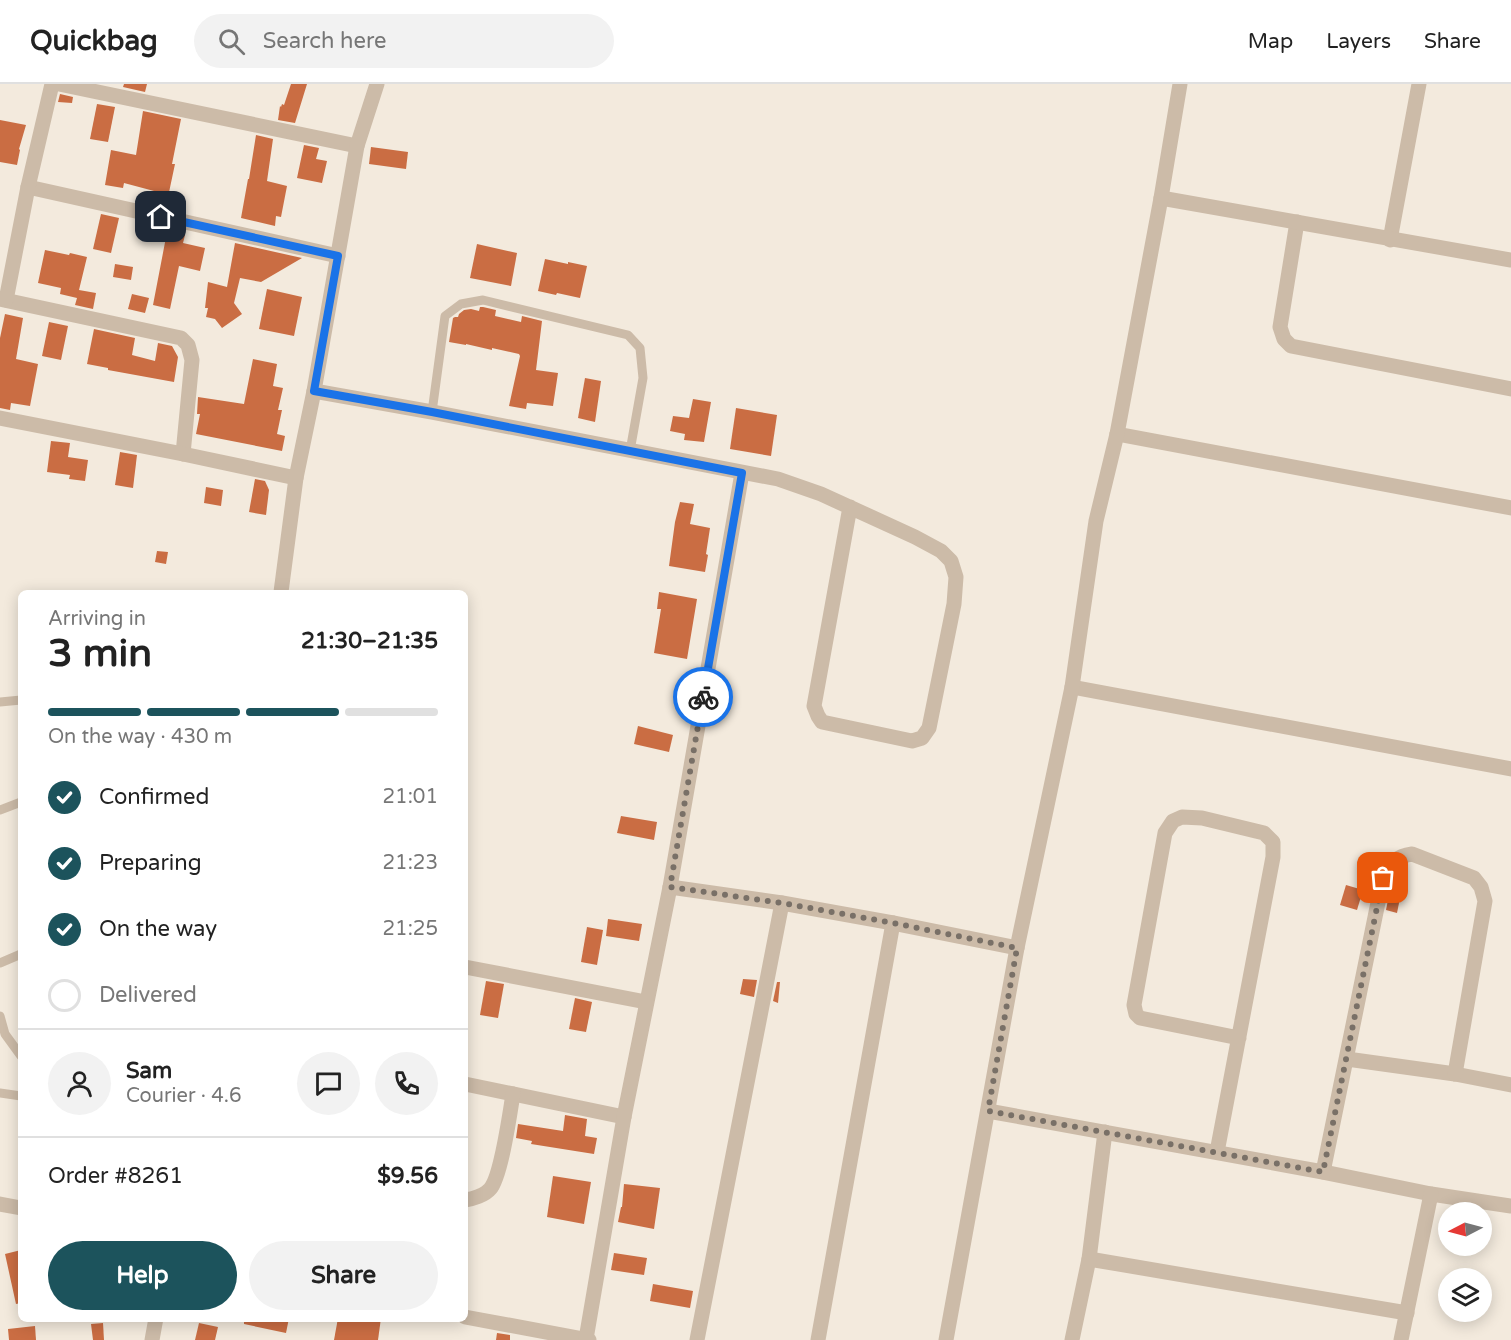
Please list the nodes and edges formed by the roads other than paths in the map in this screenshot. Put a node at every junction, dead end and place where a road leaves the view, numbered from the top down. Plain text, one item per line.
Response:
1 (52, 84) edge
2 (59, 84) edge
3 (377, 84) edge
4 (1180, 84) edge
5 (1419, 84) edge
6 (357, 146) junction
7 (28, 187) junction
8 (1161, 198) junction
9 (1297, 222) junction
10 (1390, 240) junction
11 (338, 256) junction
12 (1511, 260) edge
13 (3, 300) edge
14 (1511, 389) edge
15 (314, 391) junction
16 (432, 412) junction
17 (0, 418) edge
18 (1117, 434) junction
19 (630, 451) junction
20 (183, 454) junction
21 (742, 473) junction
22 (296, 478) junction
23 (850, 507) junction
24 (1511, 508) edge
25 (281, 590) edge
26 (1072, 687) junction
27 (18, 700) edge
28 (0, 702) edge
29 (1511, 769) edge
30 (18, 803) edge
31 (0, 810) edge
32 (670, 887) junction
33 (782, 903) junction
34 (893, 923) junction
35 (1017, 948) junction
36 (18, 955) edge
37 (0, 963) edge
38 (468, 968) edge
39 (646, 1002) junction
40 (0, 1016) edge
41 (1239, 1038) junction
42 (18, 1052) edge
43 (1347, 1059) junction
44 (1455, 1074) junction
45 (468, 1085) edge
46 (1511, 1085) edge
47 (0, 1093) edge
48 (513, 1094) junction
49 (18, 1096) edge
50 (988, 1111) junction
51 (624, 1117) junction
52 (1106, 1132) junction
53 (1216, 1152) junction
54 (1323, 1172) junction
55 (1431, 1194) junction
56 (468, 1200) edge
57 (0, 1204) edge
58 (1511, 1206) edge
59 (18, 1207) edge
60 (1089, 1259) junction
61 (1407, 1313) junction
62 (468, 1318) edge
63 (155, 1322) edge
64 (152, 1340) edge
65 (587, 1340) edge
66 (698, 1340) edge
67 (818, 1340) edge
68 (946, 1340) edge
69 (1072, 1340) edge
70 (1401, 1340) edge

1 - 7 street
2 - 6 street
3 - 6 street
4 - 8 street
5 - 10 street
6 - 11 street
7 - 11 street
7 - 13 street
8 - 9 street
8 - 18 street
9 - 10 street
9 - 14 street
10 - 12 street
11 - 15 street
13 - 20 street
15 - 16 street
15 - 22 street
16 - 19 street
16 - 19 lane
17 - 20 street
18 - 24 street
18 - 26 street
19 - 21 street
20 - 22 street
21 - 23 street
21 - 32 street
22 - 25 street
23 - 23 street
26 - 29 street
26 - 35 street
27 - 28 lane
30 - 31 lane
32 - 33 street
32 - 39 street
33 - 34 street
33 - 66 street
34 - 35 street
34 - 67 street
35 - 50 street
36 - 37 lane
38 - 39 street
39 - 51 street
40 - 42 lane
41 - 41 street
41 - 53 street
43 - 44 street
43 - 44 street
43 - 54 street
44 - 46 street
45 - 48 street
47 - 49 lane
48 - 51 street
48 - 56 street
50 - 52 street
50 - 68 street
51 - 65 street
52 - 53 street
52 - 60 street
53 - 54 street
54 - 55 street
55 - 58 street
55 - 61 street
57 - 59 street
60 - 61 street
60 - 69 street
61 - 70 street
62 - 65 street
63 - 64 street

